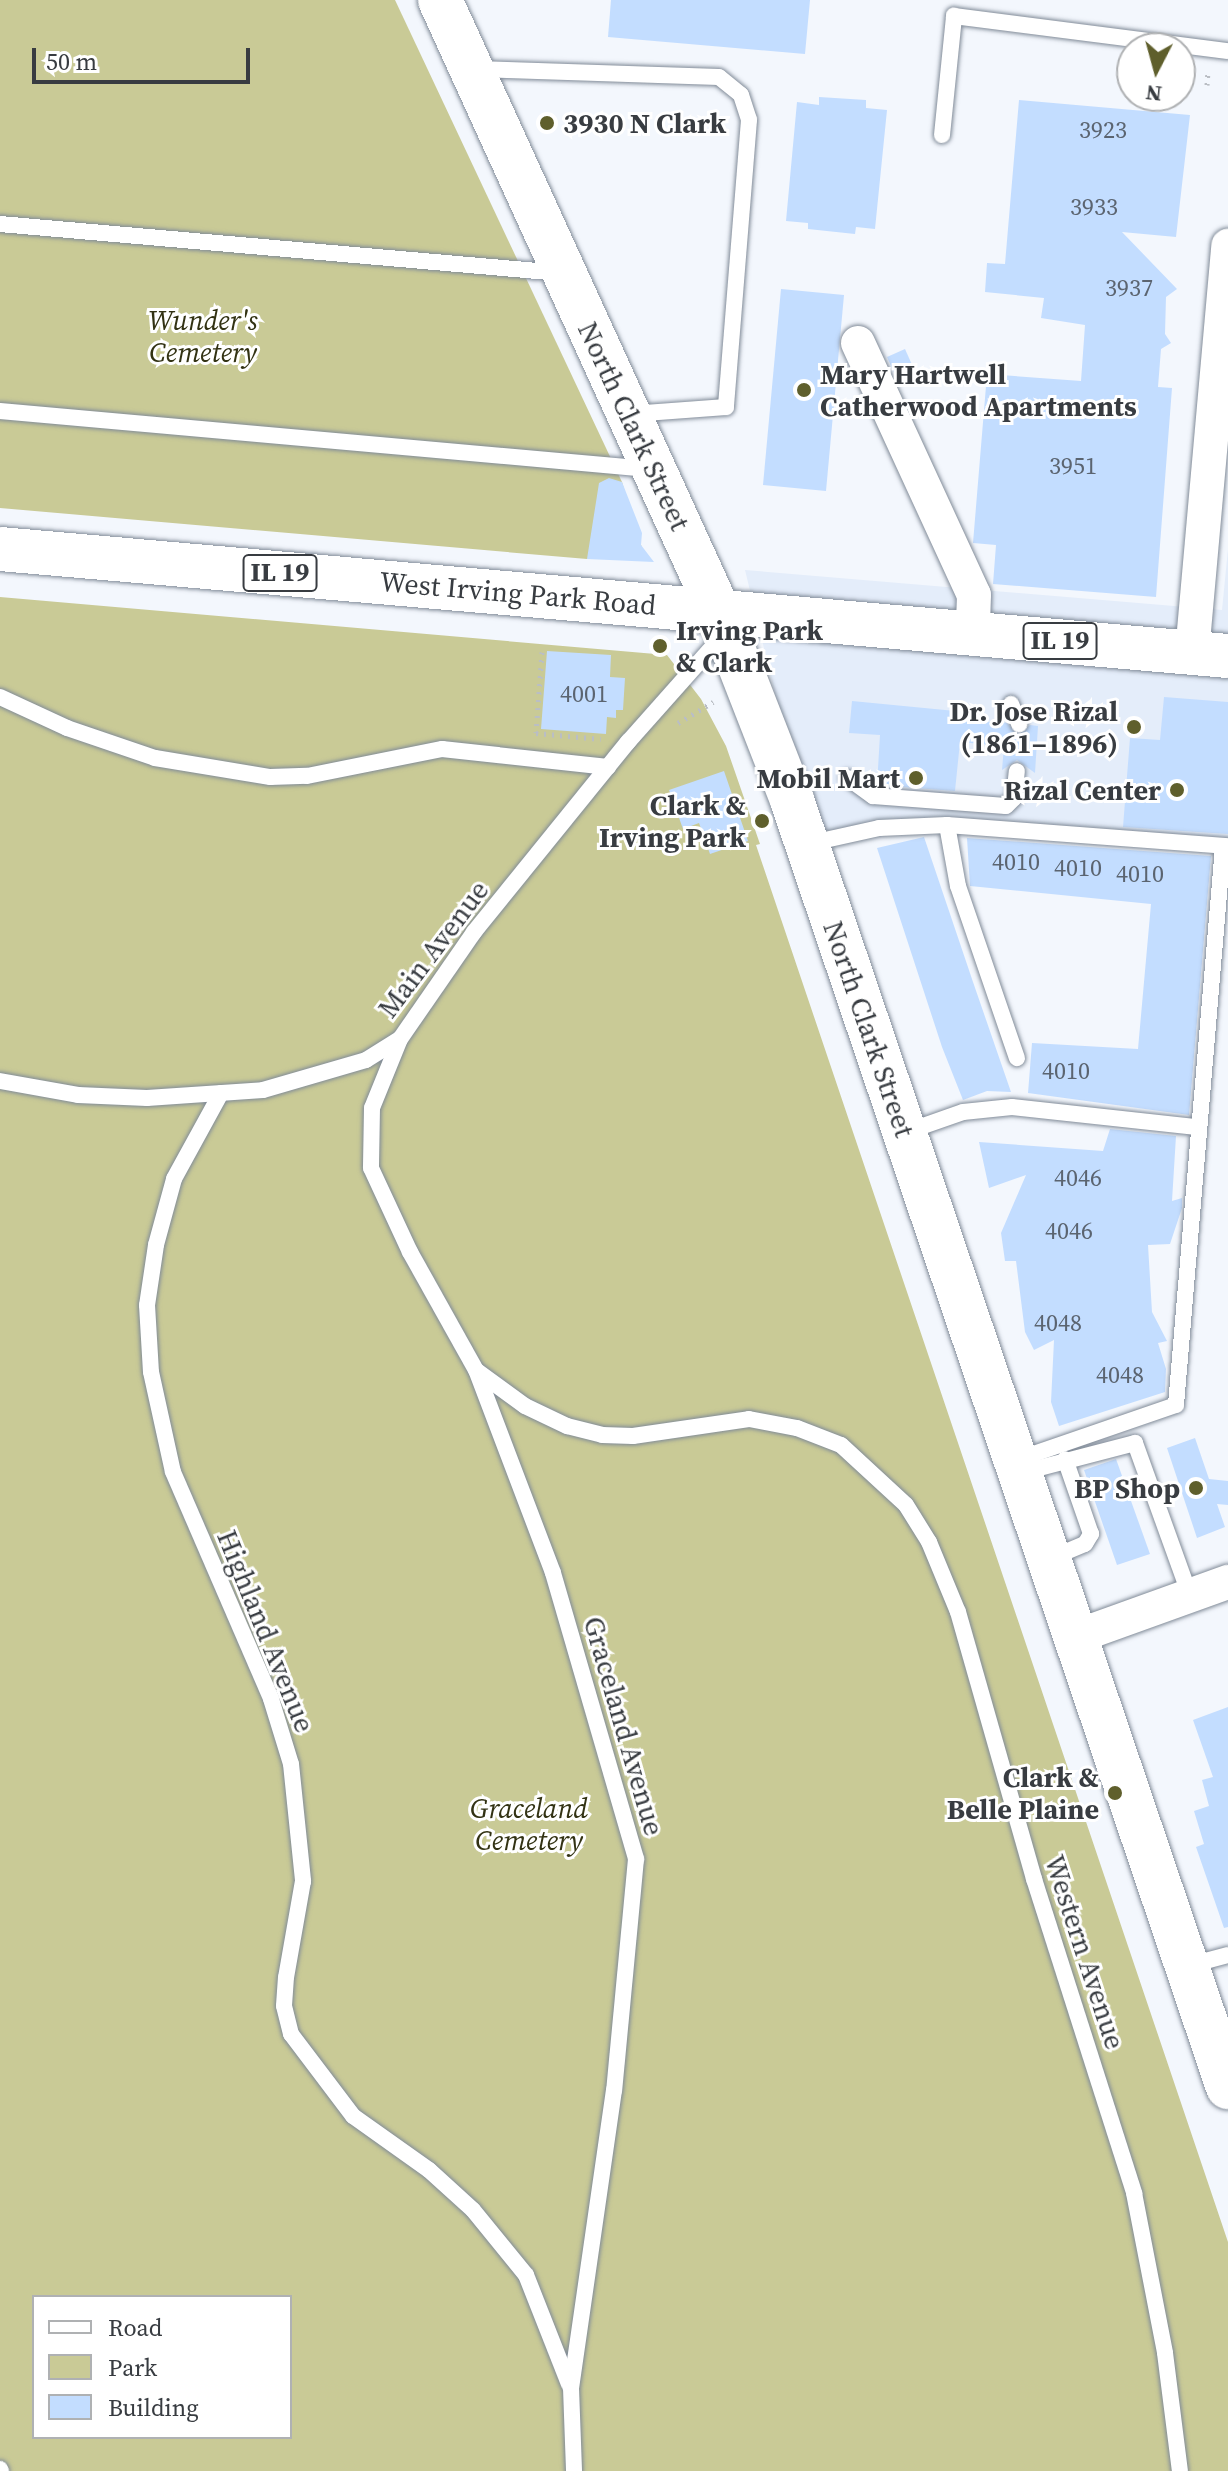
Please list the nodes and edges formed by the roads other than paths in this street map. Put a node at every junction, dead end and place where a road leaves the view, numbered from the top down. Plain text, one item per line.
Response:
1 (440, 0) edge
2 (1228, 51) edge
3 (472, 69) junction
4 (942, 135) dead end
5 (0, 224) edge
6 (1228, 246) edge
7 (564, 274) junction
8 (858, 343) dead end
9 (0, 411) edge
10 (629, 415) junction
11 (654, 469) junction
12 (0, 549) edge
13 (728, 618) junction
14 (973, 633) junction
15 (1210, 655) edge
16 (0, 697) edge
17 (1011, 704) dead end
18 (1019, 724) dead end
19 (608, 767) junction
20 (1017, 771) dead end
21 (848, 778) dead end
22 (947, 825) junction
23 (807, 844) junction
24 (1225, 846) edge
25 (400, 1039) junction
26 (1017, 1058) dead end
27 (0, 1081) edge
28 (221, 1093) junction
29 (1197, 1127) junction
30 (904, 1132) junction
31 (476, 1370) junction
32 (1065, 1459) junction
33 (1018, 1467) junction
34 (1049, 1559) junction
35 (1228, 1582) edge
36 (1190, 1596) junction
37 (1075, 1637) junction
38 (1228, 1955) edge
39 (1187, 1966) junction
40 (1228, 2087) edge
41 (571, 2388) junction
42 (571, 2466) edge
43 (1180, 2471) edge

1 - 3 main road, North Clark Street
2 - 4 lane
3 - 7 main road, North Clark Street
3 - 10 lane
5 - 7 lane
6 - 15 street
7 - 10 main road, North Clark Street
8 - 14 street
9 - 11 lane
10 - 11 main road, North Clark Street
11 - 13 main road, North Clark Street
12 - 13 main road, West Irving Park Road / IL 19
13 - 14 main road, West Irving Park Road / IL 19
13 - 19 lane, Main Avenue
13 - 23 main road, North Clark Street
14 - 15 main road, West Irving Park Road / IL 19
16 - 19 lane
17 - 18 lane
19 - 25 lane, Main Avenue
20 - 21 lane
22 - 23 lane
22 - 24 lane
22 - 26 lane
23 - 30 main road, North Clark Street
24 - 29 lane
25 - 28 lane, Main Avenue
25 - 31 lane, Graceland Avenue
27 - 28 lane, Main Avenue
28 - 41 lane, Highland Avenue
29 - 30 lane
29 - 33 lane
30 - 33 main road, North Clark Street
31 - 41 lane, Graceland Avenue
31 - 43 lane, Western Avenue
32 - 33 lane
32 - 34 lane
32 - 36 lane
33 - 34 main road, North Clark Street
34 - 37 main road, North Clark Street
35 - 36 street
36 - 37 street
37 - 39 main road, North Clark Street
38 - 39 lane
39 - 40 main road, North Clark Street
41 - 42 lane, Graceland Avenue

